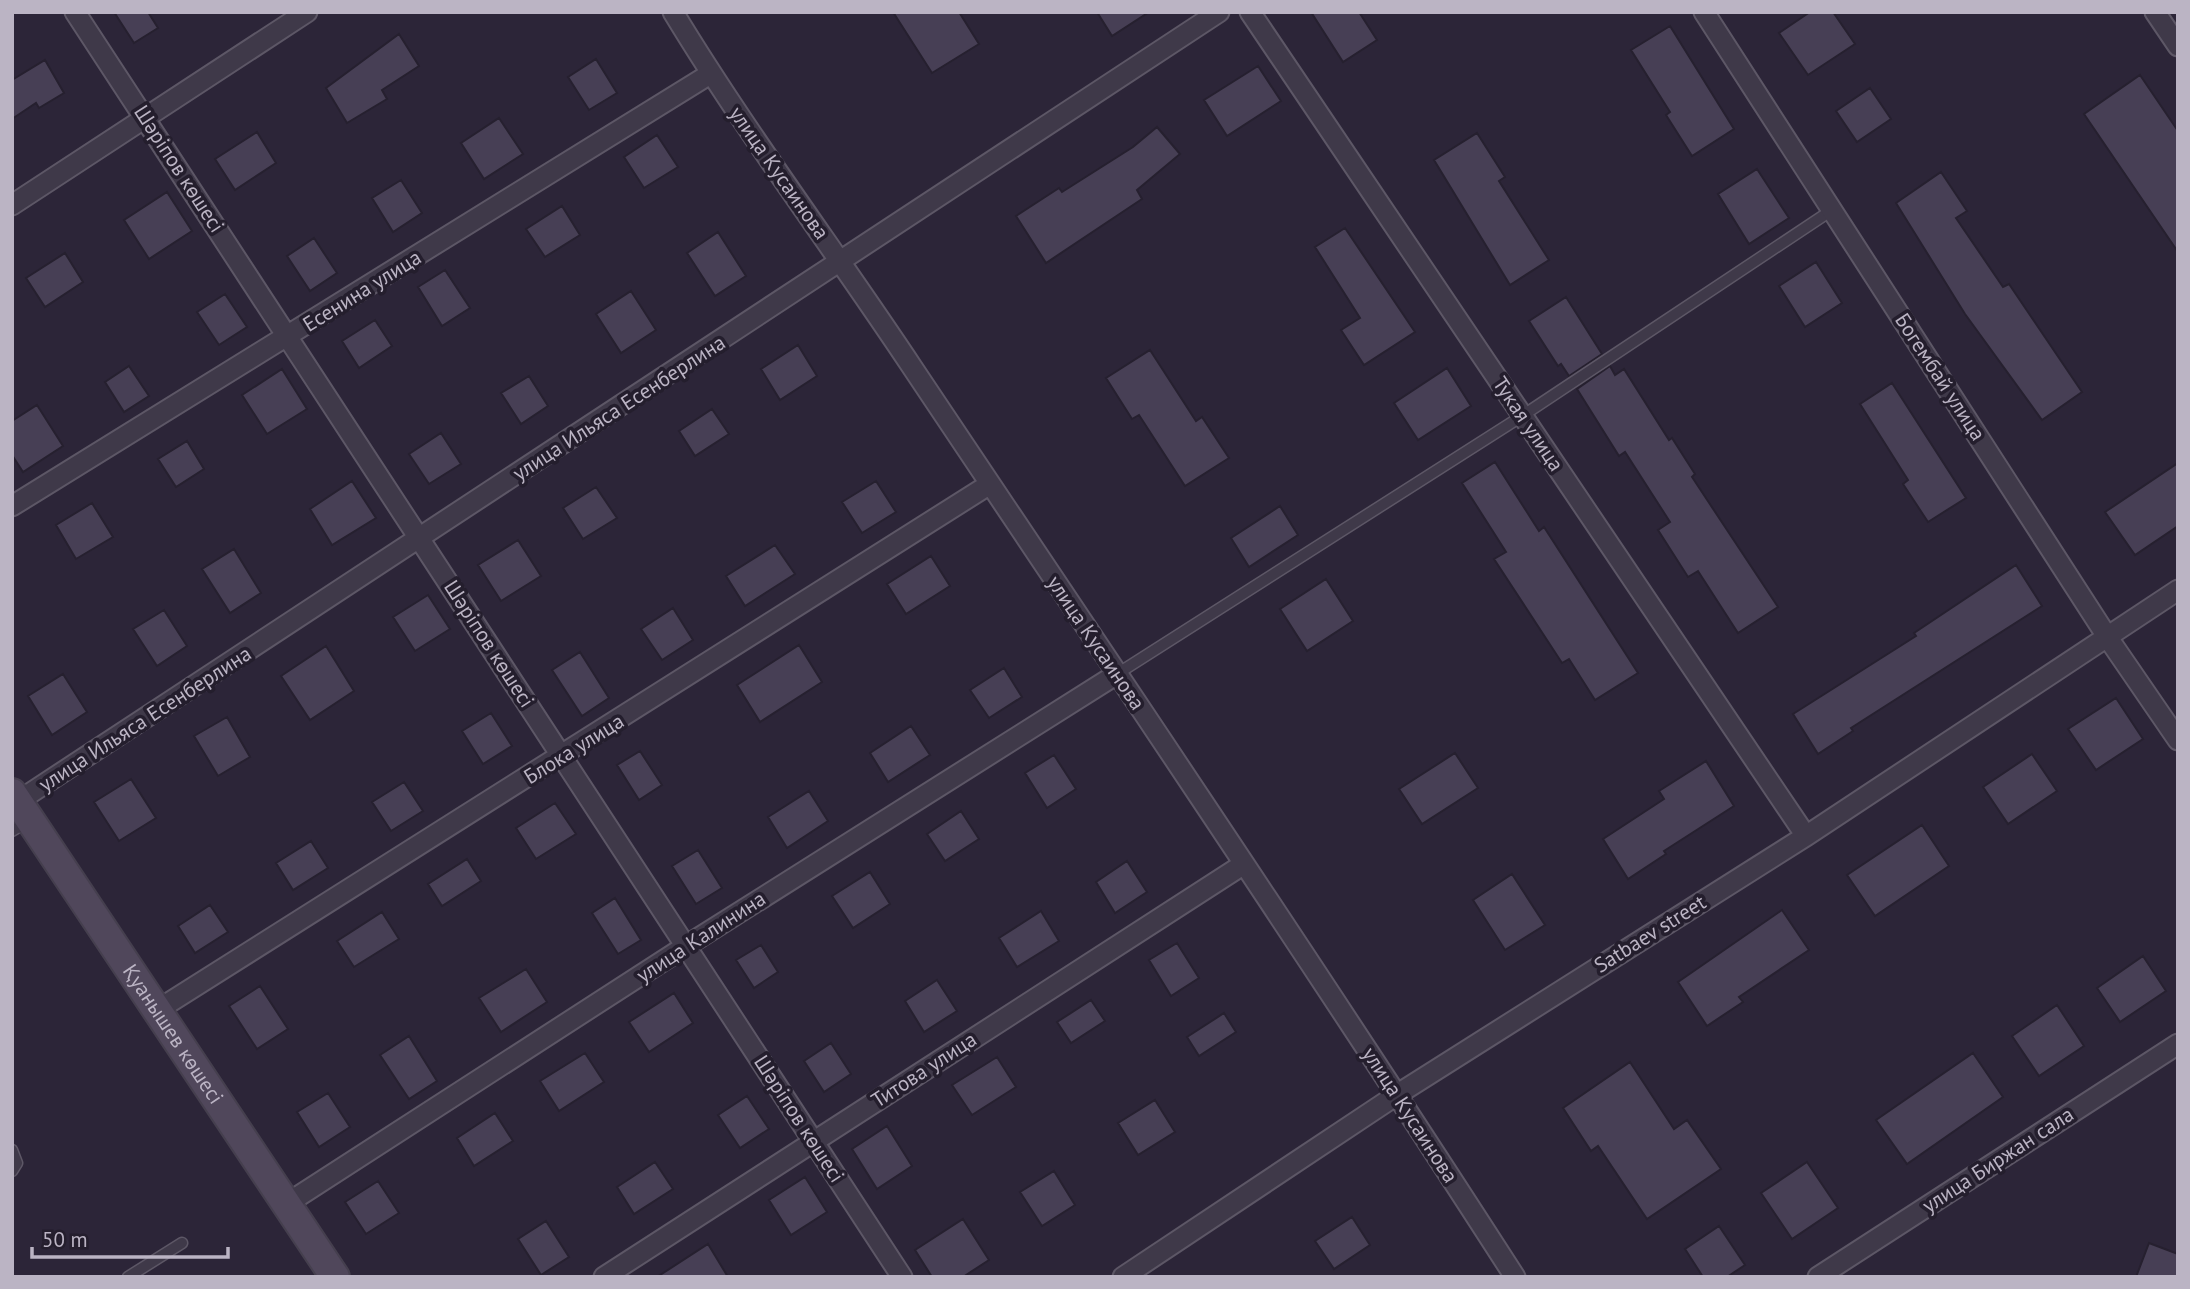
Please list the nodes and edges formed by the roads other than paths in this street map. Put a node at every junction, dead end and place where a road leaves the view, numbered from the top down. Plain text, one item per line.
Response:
1 (75, 12) edge
2 (307, 12) edge
3 (673, 12) edge
4 (1219, 12) edge
5 (1250, 12) edge
6 (1704, 12) edge
7 (2155, 12) edge
8 (2178, 46) edge
9 (710, 74) junction
10 (144, 116) junction
11 (12, 205) edge
12 (1832, 210) junction
13 (841, 261) junction
14 (288, 337) junction
15 (1522, 416) junction
16 (990, 484) junction
17 (12, 506) edge
18 (420, 539) junction
19 (2178, 590) edge
20 (2108, 638) junction
21 (1117, 674) junction
22 (2178, 740) edge
23 (562, 757) junction
24 (18, 812) edge
25 (1806, 835) junction
26 (1244, 864) junction
27 (686, 946) junction
28 (156, 1011) junction
29 (2178, 1044) edge
30 (1398, 1094) junction
31 (813, 1141) junction
32 (12, 1150) edge
33 (12, 1171) edge
34 (288, 1203) junction
35 (182, 1244) dead end
36 (128, 1277) edge
37 (335, 1277) edge
38 (604, 1277) edge
39 (902, 1277) edge
40 (1123, 1277) edge
41 (1515, 1277) edge
42 (1818, 1277) edge

1 - 10 street, Шәріпов көшесі
2 - 10 street
3 - 9 street, улица Кусаинова
4 - 13 street, улица Ильяса Есенберлина
5 - 15 street, Тукая улица
6 - 12 street, Богембай улица
7 - 8 street
9 - 13 street, улица Кусаинова
9 - 14 street, Есенина улица
10 - 11 street
10 - 14 street, Шәріпов көшесі
12 - 15 lane
12 - 20 street, Богембай улица
13 - 16 street, улица Кусаинова
13 - 18 street, улица Ильяса Есенберлина
14 - 17 street, Есенина улица
14 - 18 street, Шәріпов көшесі
15 - 21 lane
15 - 25 street, Тукая улица
16 - 21 street, улица Кусаинова
16 - 23 street, Блока улица
18 - 23 street, Шәріпов көшесі
18 - 24 street, улица Ильяса Есенберлина
19 - 20 street, Satbaev street
20 - 22 street, Богембай улица
20 - 25 street, Satbaev street
21 - 26 street, улица Кусаинова
21 - 27 street, улица Калинина
23 - 27 street, Шәріпов көшесі
23 - 28 street, Блока улица
24 - 28 street, Қуанышев көшесі
25 - 30 street, Satbaev street
26 - 30 street, улица Кусаинова
26 - 31 street, Титова улица
27 - 31 street, Шәріпов көшесі
27 - 34 street, улица Калинина
28 - 34 street, Қуанышев көшесі
29 - 42 street, улица Биржан сала
30 - 40 street, Satbaev street
30 - 41 street, улица Кусаинова
31 - 38 street, Титова улица
31 - 39 street, Шәріпов көшесі
32 - 33 lane
34 - 37 street, Қуанышев көшесі
35 - 36 lane

